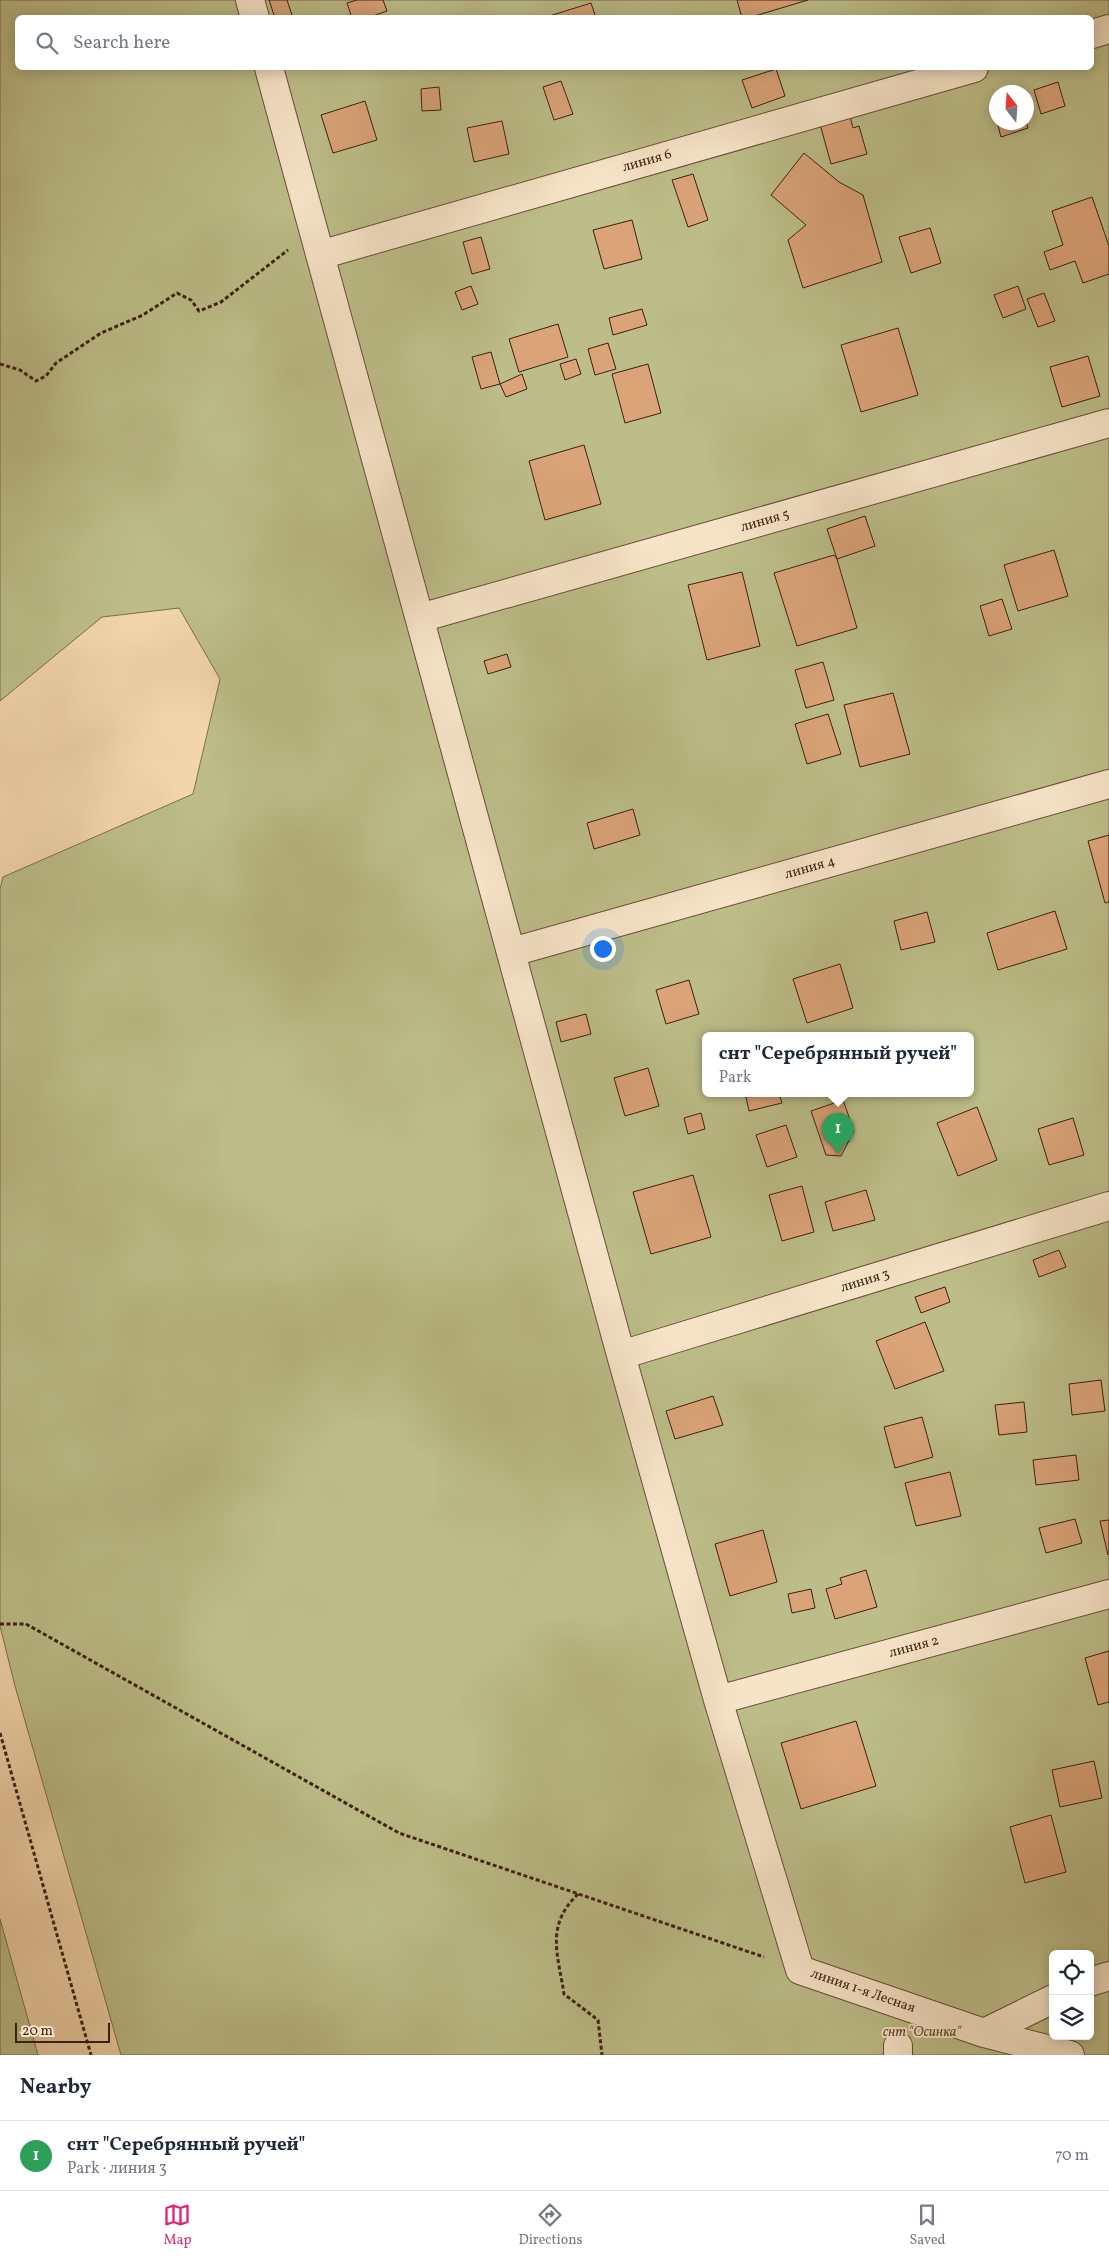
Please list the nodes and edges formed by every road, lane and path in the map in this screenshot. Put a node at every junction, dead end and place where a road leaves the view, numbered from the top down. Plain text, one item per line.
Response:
1 (250, 0) edge
2 (254, 15) edge
3 (1109, 29) edge
4 (1094, 33) edge
5 (270, 70) edge
6 (967, 70) edge
7 (318, 246) junction
8 (0, 364) edge
9 (1109, 423) edge
10 (420, 618) junction
11 (1109, 784) edge
12 (512, 952) junction
13 (1109, 1206) edge
14 (621, 1355) junction
15 (1109, 1594) edge
16 (0, 1624) edge
17 (718, 1700) junction
18 (0, 1733) edge
19 (578, 1894) junction
20 (800, 1970) junction
21 (1109, 1976) edge
22 (1094, 1981) edge
23 (1049, 2001) edge
24 (984, 2033) junction
25 (91, 2055) edge
26 (602, 2055) edge
27 (1070, 2055) edge

1 - 2 street
3 - 4 street
5 - 7 street
6 - 7 street, линия 6
7 - 8 path
7 - 10 street
9 - 10 street, линия 5
10 - 12 street
11 - 12 street, линия 4
12 - 14 street
13 - 14 street, линия 3
14 - 17 street
15 - 17 street, линия 2
16 - 19 path
17 - 20 street
18 - 25 path
19 - 20 path
19 - 26 path
20 - 24 street, линия 1-я Лесная
21 - 22 street
23 - 24 street
24 - 27 street, линия 1-я Лесная

